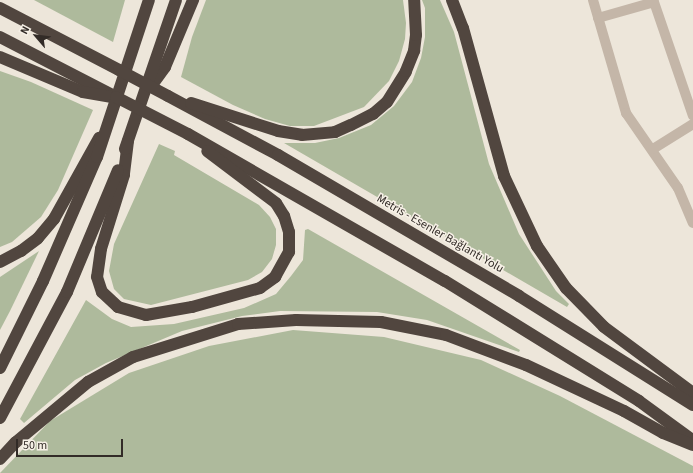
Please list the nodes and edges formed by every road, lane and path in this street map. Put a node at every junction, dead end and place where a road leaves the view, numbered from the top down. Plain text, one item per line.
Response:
1 (1, 0) edge
2 (144, 0) edge
3 (149, 0) edge
4 (176, 0) edge
5 (193, 0) edge
6 (414, 0) edge
7 (452, 0) edge
8 (593, 0) edge
9 (0, 8) edge
10 (598, 18) junction
11 (144, 19) junction
12 (24, 20) junction
13 (0, 36) edge
14 (0, 57) edge
15 (147, 90) junction
16 (168, 96) junction
17 (116, 97) junction
18 (693, 116) edge
19 (693, 124) edge
20 (109, 125) junction
21 (188, 134) junction
22 (128, 141) junction
23 (653, 149) junction
24 (693, 223) edge
25 (0, 262) edge
26 (0, 368) edge
27 (693, 393) edge
28 (693, 405) edge
29 (0, 418) edge
30 (693, 440) edge
31 (693, 445) edge
32 (0, 459) edge

1 - 12 highway
2 - 11 highway
3 - 11 highway
4 - 15 highway
5 - 15 highway
6 - 16 highway
7 - 27 highway
8 - 10 lane
9 - 12 highway
10 - 18 lane
10 - 23 lane
11 - 20 highway
12 - 16 highway, bridge
13 - 17 highway
14 - 17 highway
15 - 22 highway
16 - 28 highway, Metris - Esenler Bağlantı Yolu
17 - 21 highway, bridge
19 - 23 lane
20 - 25 highway
20 - 26 highway
21 - 22 highway
21 - 30 highway
22 - 29 highway
23 - 24 lane
31 - 32 highway

